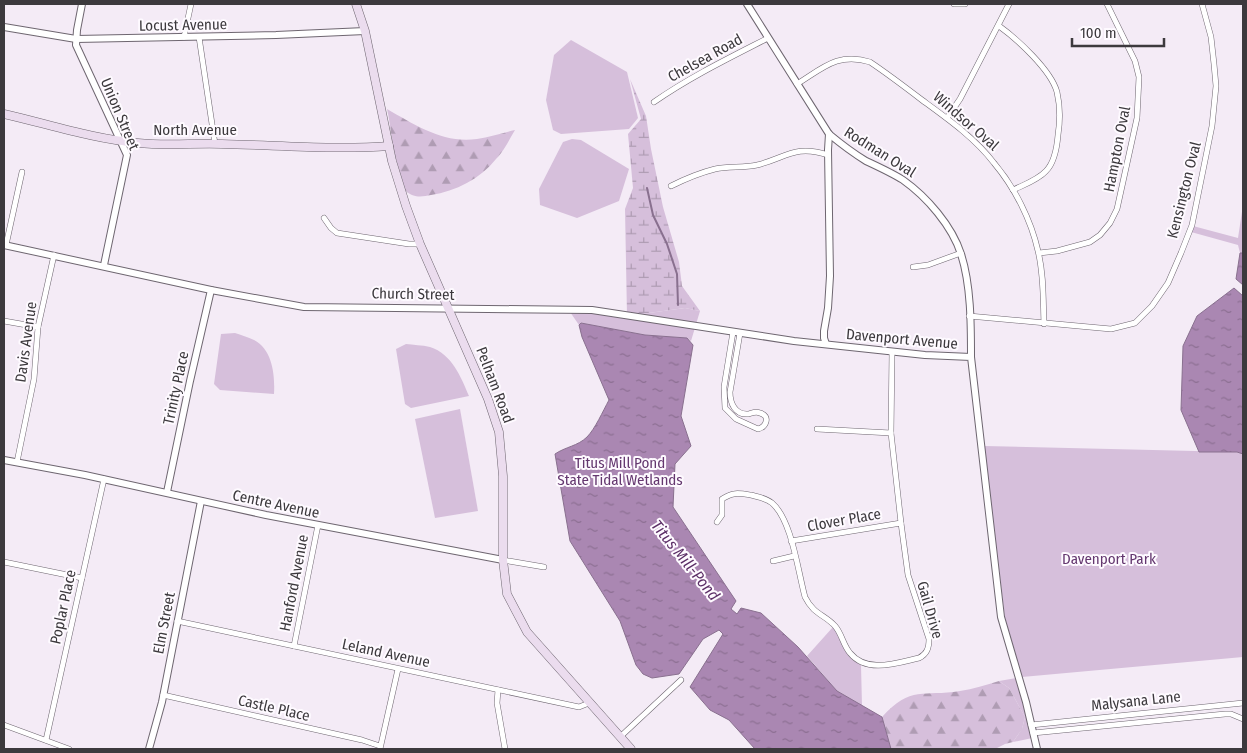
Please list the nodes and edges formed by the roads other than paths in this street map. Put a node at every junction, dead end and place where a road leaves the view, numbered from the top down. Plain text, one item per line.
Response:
1 (82, 4) edge
2 (191, 4) edge
3 (356, 4) edge
4 (747, 4) edge
5 (954, 4) edge
6 (958, 4) edge
7 (965, 4) edge
8 (1010, 4) edge
9 (1107, 4) edge
10 (1202, 4) edge
11 (999, 26) junction
12 (4, 27) edge
13 (364, 31) junction
14 (184, 37) junction
15 (199, 37) junction
16 (768, 38) junction
17 (76, 40) junction
18 (797, 84) junction
19 (654, 102) dead end
20 (4, 114) edge
21 (947, 118) junction
22 (829, 134) junction
23 (121, 140) junction
24 (215, 144) junction
25 (389, 146) junction
26 (828, 154) junction
27 (22, 172) dead end
28 (671, 186) dead end
29 (1013, 190) junction
30 (324, 218) dead end
31 (420, 244) junction
32 (5, 245) edge
33 (961, 253) junction
34 (1039, 253) junction
35 (54, 255) junction
36 (104, 265) junction
37 (913, 267) dead end
38 (211, 290) junction
39 (448, 307) junction
40 (969, 316) junction
41 (4, 321) edge
42 (1044, 324) junction
43 (38, 327) junction
44 (737, 333) junction
45 (826, 344) junction
46 (892, 352) junction
47 (972, 357) junction
48 (817, 429) dead end
49 (891, 433) junction
50 (4, 460) edge
51 (18, 462) junction
52 (104, 479) junction
53 (167, 492) junction
54 (201, 501) junction
55 (717, 522) dead end
56 (901, 523) junction
57 (318, 525) junction
58 (791, 541) junction
59 (794, 556) junction
60 (503, 560) junction
61 (773, 560) dead end
62 (4, 562) edge
63 (544, 567) dead end
64 (82, 578) junction
65 (177, 621) junction
66 (294, 646) junction
67 (398, 668) junction
68 (681, 680) dead end
69 (498, 690) junction
70 (163, 695) junction
71 (589, 703) junction
72 (1243, 703) edge
73 (1243, 720) edge
74 (4, 725) edge
75 (1031, 725) junction
76 (1033, 733) junction
77 (620, 737) junction
78 (46, 740) junction
79 (63, 748) edge
80 (380, 748) edge
81 (70, 749) edge
82 (149, 749) edge
83 (505, 749) edge
84 (632, 749) edge
85 (1037, 749) edge

1 - 17 street, Union Street
2 - 14 street
3 - 13 main road, Pelham Road
4 - 16 street
5 - 6 street
6 - 7 street
8 - 11 street
9 - 34 street, Hampton Oval
10 - 42 street, Kensington Oval
11 - 21 street
11 - 29 street
12 - 17 street, Locust Avenue
13 - 15 street, Locust Avenue
13 - 25 main road, Pelham Road
14 - 15 street, Locust Avenue
14 - 17 street, Locust Avenue
15 - 24 street
16 - 18 street
16 - 19 street, Chelsea Road
17 - 23 street, Union Street
18 - 21 street, Windsor Oval
18 - 22 street
20 - 23 main road, North Avenue
21 - 29 street, Windsor Oval
22 - 26 street, Davenport Avenue
22 - 33 street, Rodman Oval
23 - 24 main road, North Avenue
23 - 36 street, Union Street
24 - 25 main road, North Avenue
25 - 31 main road, Pelham Road
26 - 28 street
26 - 45 street, Davenport Avenue
27 - 32 street
29 - 34 street, Windsor Oval
30 - 31 street
31 - 39 main road, Pelham Road
32 - 35 street, Church Street
33 - 37 street
33 - 40 street, Rodman Oval
34 - 42 street, Windsor Oval
35 - 36 street, Church Street
35 - 43 street, Davis Avenue
36 - 38 street, Church Street
38 - 39 street, Church Street
38 - 53 street, Trinity Place
39 - 44 street, Church Street
39 - 60 main road, Pelham Road
40 - 42 street, Kensington Oval
40 - 47 street, Rodman Oval
41 - 43 street
43 - 51 street, Davis Avenue
44 - 44 street
44 - 45 street, Church Street
45 - 46 street, Davenport Avenue
46 - 47 street, Davenport Avenue
46 - 49 street, Gail Drive
47 - 75 street, Davenport Avenue
48 - 49 street
49 - 56 street, Gail Drive
50 - 51 street, Centre Avenue
51 - 52 street, Centre Avenue
52 - 53 street, Centre Avenue
52 - 64 street, Poplar Place
53 - 54 street, Centre Avenue
54 - 57 street, Centre Avenue
54 - 65 street, Elm Street
55 - 58 street, Gail Drive
56 - 58 street, Clover Place
56 - 59 street, Gail Drive
57 - 60 street, Centre Avenue
57 - 66 street, Hanford Avenue
58 - 59 street, Gail Drive
59 - 61 street
60 - 63 street, Centre Avenue
60 - 71 main road, Pelham Road
62 - 64 street
64 - 78 street, Poplar Place
65 - 66 street, Leland Avenue
65 - 70 street, Elm Street
66 - 67 street, Leland Avenue
67 - 69 street, Leland Avenue
67 - 80 street
68 - 77 street
69 - 71 street, Leland Avenue
69 - 83 street
70 - 80 street, Castle Place
70 - 82 street, Elm Street
71 - 77 main road, Pelham Road
72 - 75 street, Malysana Lane
73 - 76 street, Malysana Lane
74 - 78 street
75 - 76 street, Davenport Avenue
76 - 85 street, Davenport Avenue
77 - 84 main road, Pelham Road
78 - 79 street
79 - 81 street

